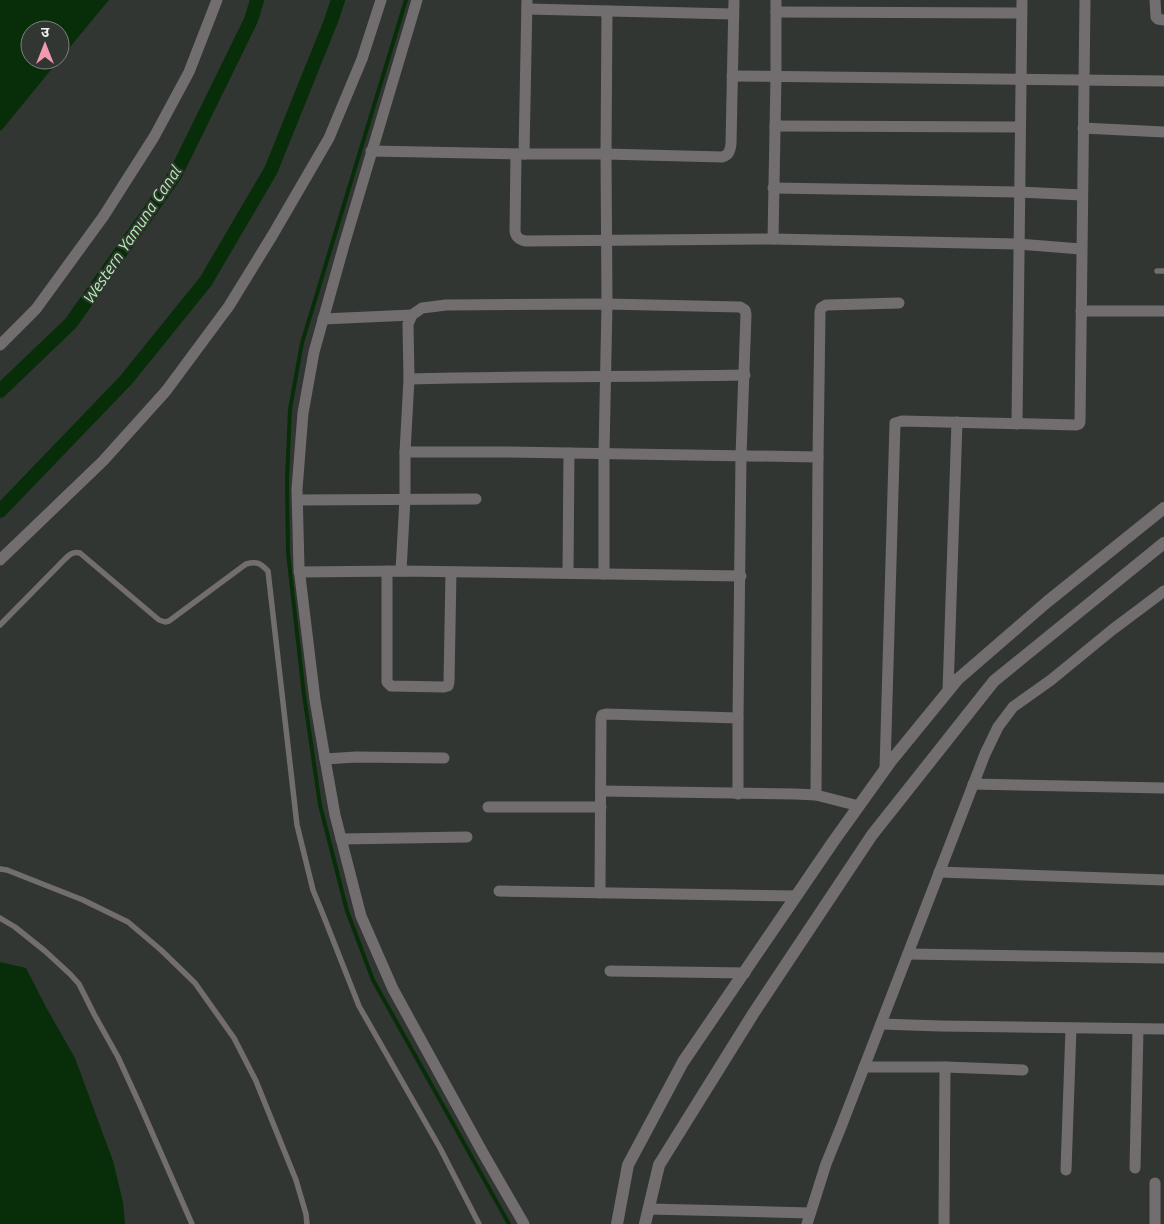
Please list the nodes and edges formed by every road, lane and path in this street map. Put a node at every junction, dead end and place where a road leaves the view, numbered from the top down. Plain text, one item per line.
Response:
1 (217, 0) edge
2 (381, 0) edge
3 (417, 0) edge
4 (734, 0) edge
5 (776, 0) edge
6 (1022, 0) edge
7 (1085, 0) edge
8 (1155, 0) edge
9 (527, 5) edge
10 (607, 11) junction
11 (776, 12) junction
12 (1021, 13) junction
13 (733, 14) junction
14 (1164, 20) edge
15 (732, 76) junction
16 (776, 76) junction
17 (1021, 78) junction
18 (1084, 79) junction
19 (1164, 81) edge
20 (775, 126) junction
21 (1020, 127) junction
22 (1083, 128) junction
23 (1164, 132) edge
24 (372, 151) junction
25 (520, 154) junction
26 (606, 154) junction
27 (774, 188) junction
28 (1019, 192) junction
29 (1082, 195) junction
30 (773, 239) junction
31 (606, 240) junction
32 (1018, 244) junction
33 (1081, 249) junction
34 (899, 303) dead end
35 (607, 304) junction
36 (1081, 311) junction
37 (1164, 311) edge
38 (412, 315) junction
39 (323, 319) junction
40 (0, 345) edge
41 (745, 375) junction
42 (605, 377) junction
43 (409, 379) junction
44 (957, 422) junction
45 (1017, 424) junction
46 (405, 452) junction
47 (569, 453) junction
48 (604, 453) junction
49 (742, 456) junction
50 (818, 457) junction
51 (405, 498) junction
52 (476, 498) dead end
53 (298, 500) junction
54 (1164, 508) edge
55 (1164, 543) edge
56 (0, 560) edge
57 (387, 571) junction
58 (402, 571) junction
59 (299, 572) junction
60 (452, 572) junction
61 (568, 573) junction
62 (604, 574) junction
63 (741, 576) junction
64 (1164, 591) edge
65 (0, 625) edge
66 (948, 692) junction
67 (738, 718) junction
68 (444, 758) dead end
69 (325, 759) junction
70 (886, 769) junction
71 (973, 784) junction
72 (1164, 788) edge
73 (601, 791) junction
74 (738, 794) junction
75 (816, 795) junction
76 (858, 806) junction
77 (488, 807) dead end
78 (601, 808) junction
79 (467, 837) dead end
80 (342, 839) junction
81 (0, 869) edge
82 (939, 872) junction
83 (1164, 880) edge
84 (499, 892) dead end
85 (600, 893) junction
86 (796, 896) junction
87 (0, 918) edge
88 (908, 954) junction
89 (1164, 958) edge
90 (610, 971) dead end
91 (745, 972) junction
92 (880, 1024) junction
93 (1071, 1028) junction
94 (1138, 1029) junction
95 (1164, 1029) edge
96 (864, 1066) junction
97 (945, 1067) junction
98 (1023, 1070) dead end
99 (1135, 1168) dead end
100 (1066, 1170) dead end
101 (1155, 1183) dead end
102 (649, 1209) junction
103 (808, 1218) edge
104 (192, 1224) edge
105 (307, 1224) edge
106 (479, 1224) edge
107 (524, 1224) edge
108 (618, 1224) edge
109 (645, 1224) edge
110 (944, 1224) edge
111 (1155, 1224) edge

1 - 40 street
2 - 56 street
3 - 24 street
4 - 13 street
5 - 11 street
6 - 12 street
7 - 18 street
8 - 14 street
9 - 10 street
9 - 25 street
10 - 13 street
10 - 26 street
11 - 12 street
11 - 16 street
12 - 17 street
13 - 15 street
15 - 16 street
15 - 26 street
16 - 17 street
16 - 20 street
17 - 18 street
17 - 21 street
18 - 19 street
18 - 22 street
20 - 21 street
20 - 27 street
21 - 28 street
22 - 23 street
22 - 29 street
24 - 25 street
24 - 39 street
25 - 26 street
25 - 31 street
26 - 31 street
27 - 28 street
27 - 30 street
28 - 29 street
28 - 32 street
29 - 33 street
30 - 31 street
30 - 32 street
31 - 35 street
32 - 33 street
32 - 45 street
33 - 36 street
34 - 50 street
35 - 38 street
35 - 41 street
35 - 42 street
36 - 37 street
36 - 45 street
38 - 39 street
38 - 43 street
39 - 53 street
41 - 42 street
41 - 49 street
42 - 43 street
42 - 48 street
43 - 46 street
44 - 45 street
44 - 66 street
44 - 70 street
46 - 47 street
46 - 51 street
47 - 48 street
47 - 61 street
48 - 49 street
48 - 62 street
49 - 50 street
49 - 63 street
50 - 75 street
51 - 52 street
51 - 53 street
51 - 58 street
53 - 59 street
54 - 66 street
55 - 102 street
57 - 58 street
57 - 59 street
57 - 60 street
58 - 60 street
59 - 69 street
60 - 61 street
61 - 62 street
62 - 63 street
63 - 67 street
64 - 71 street
65 - 106 lane
66 - 70 street
67 - 73 street
67 - 74 street
68 - 69 street
69 - 80 street
70 - 76 street
71 - 72 street
71 - 82 street
73 - 74 street
73 - 78 street
74 - 75 street
75 - 76 street
76 - 86 street
77 - 78 street
78 - 85 street
79 - 80 street
80 - 107 street
81 - 105 lane
82 - 83 street
82 - 88 street
84 - 85 street
85 - 86 street
86 - 91 street
87 - 104 lane
88 - 89 street
88 - 92 street
90 - 91 street
91 - 108 street
92 - 93 street
92 - 96 street
93 - 94 street
93 - 100 street
94 - 95 street
94 - 99 street
96 - 97 street
96 - 103 street
97 - 98 street
97 - 110 street
101 - 111 street
102 - 103 street
102 - 109 street

